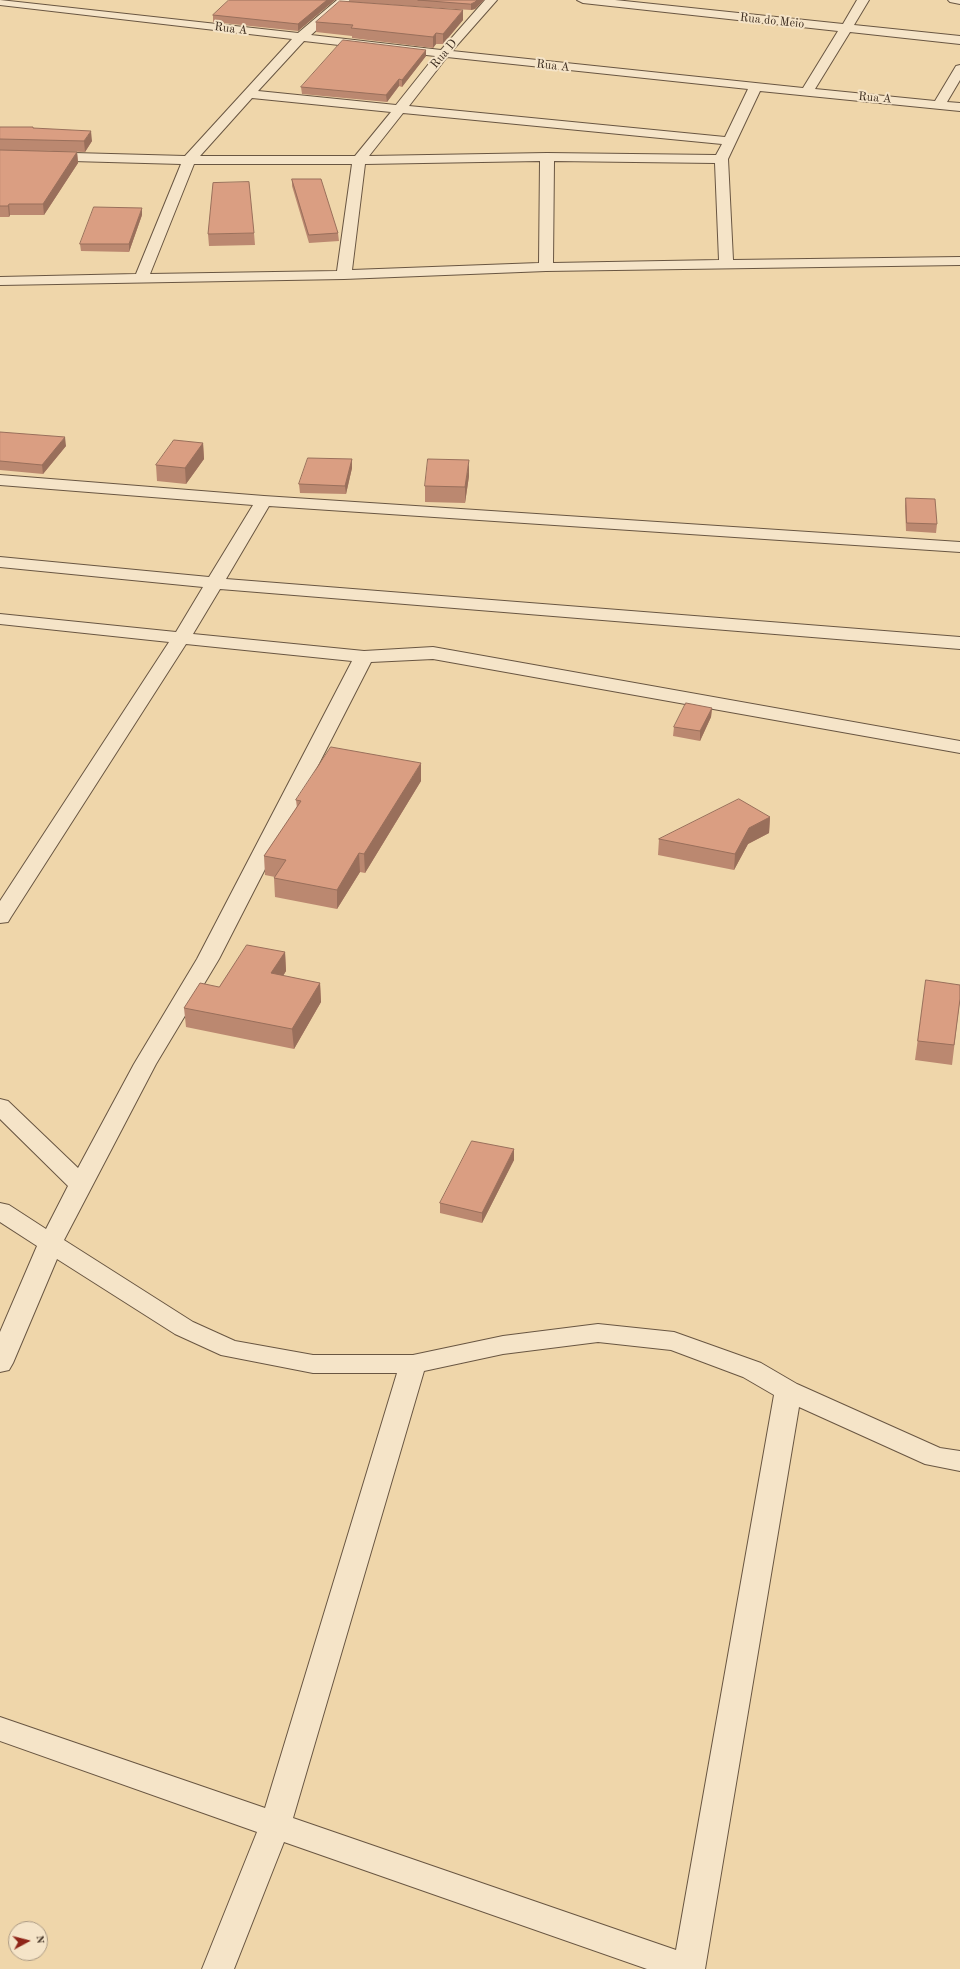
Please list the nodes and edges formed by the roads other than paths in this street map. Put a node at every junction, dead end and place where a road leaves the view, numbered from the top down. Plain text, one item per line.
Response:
1 (99, 0) edge
2 (491, 0) edge
3 (583, 0) edge
4 (680, 0) edge
5 (863, 0) edge
6 (954, 0) edge
7 (960, 1) edge
8 (0, 2) edge
9 (344, 4) edge
10 (672, 10) junction
11 (86, 12) junction
12 (461, 15) edge
13 (477, 16) junction
14 (845, 29) junction
15 (301, 37) junction
16 (960, 40) edge
17 (444, 53) junction
18 (960, 69) edge
19 (756, 86) junction
20 (807, 92) junction
21 (248, 94) junction
22 (939, 105) junction
23 (960, 107) edge
24 (399, 109) junction
25 (729, 142) junction
26 (0, 155) edge
27 (547, 157) junction
28 (721, 159) junction
29 (189, 160) junction
30 (359, 160) junction
31 (960, 261) edge
32 (726, 264) junction
33 (546, 267) junction
34 (344, 275) junction
35 (141, 278) junction
36 (0, 280) edge
37 (22, 280) junction
38 (0, 296) edge
39 (0, 480) edge
40 (264, 501) junction
41 (960, 547) edge
42 (0, 562) edge
43 (214, 583) junction
44 (0, 619) edge
45 (181, 638) junction
46 (960, 644) edge
47 (364, 657) junction
48 (960, 747) edge
49 (0, 917) edge
50 (0, 1106) edge
51 (81, 1185) junction
52 (0, 1210) edge
53 (51, 1242) junction
54 (0, 1363) edge
55 (413, 1364) junction
56 (788, 1391) junction
57 (960, 1461) edge
58 (0, 1729) edge
59 (274, 1826) junction
60 (218, 1969) edge
61 (689, 1969) edge

1 - 11 street
2 - 13 street, Rua D
3 - 10 street, Rua do Meio
4 - 10 street
5 - 14 street
6 - 7 street
8 - 11 street, Rua A
9 - 15 street
10 - 14 street, Rua do Meio
11 - 15 street, Rua A
12 - 13 street
13 - 17 street, Rua D
14 - 16 street, Rua do Meio
14 - 20 street
15 - 17 street, Rua A
15 - 21 street
17 - 19 street, Rua A
17 - 24 street, Rua D
18 - 22 street
19 - 20 street, Rua A
19 - 25 street
20 - 22 street, Rua A
21 - 24 street
21 - 29 street
22 - 23 street, Rua A
24 - 25 street
24 - 30 street, Rua D
25 - 28 street
26 - 29 street
27 - 28 street
27 - 30 street
27 - 33 street
28 - 32 street
29 - 30 street
29 - 35 street
30 - 34 street
31 - 32 street
32 - 33 street
33 - 34 street
34 - 35 street
35 - 37 street
36 - 37 street
37 - 38 street
39 - 40 street
40 - 41 street
40 - 43 street
42 - 43 street
43 - 45 street
43 - 46 street
44 - 45 street
45 - 47 street
45 - 49 street
47 - 48 street
47 - 51 street
50 - 51 street
51 - 53 street
52 - 53 street
53 - 54 street
53 - 55 street
55 - 56 street
55 - 59 street
56 - 57 street
56 - 61 street
58 - 59 street
59 - 60 street
59 - 61 street

